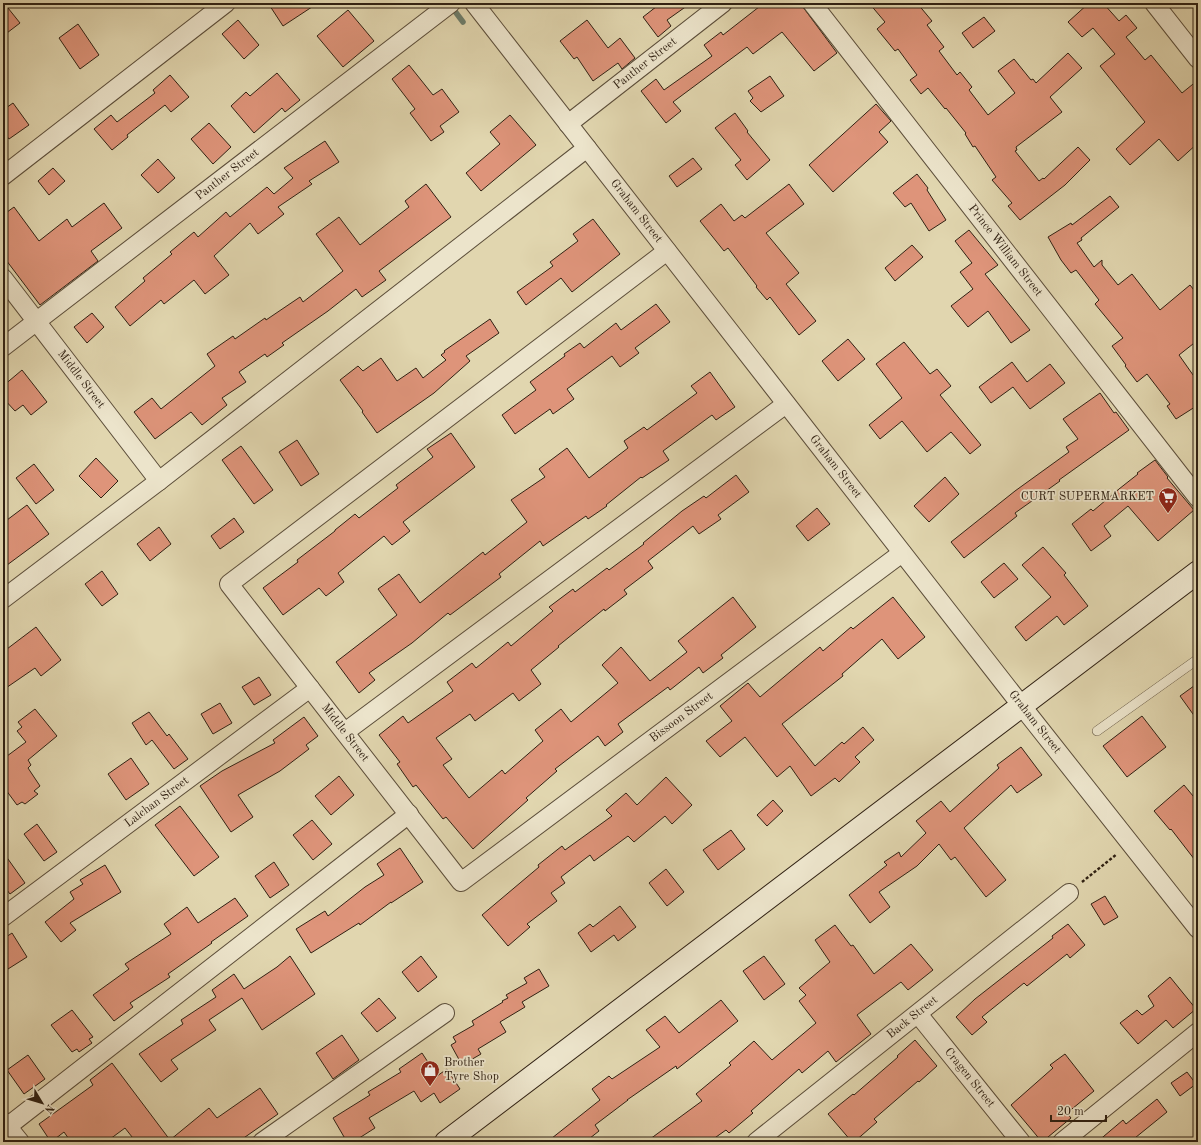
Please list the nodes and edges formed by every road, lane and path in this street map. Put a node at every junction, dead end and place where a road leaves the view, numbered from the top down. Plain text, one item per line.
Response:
1 (226, 3) edge
2 (451, 3) edge
3 (474, 3) edge
4 (723, 3) edge
5 (812, 3) edge
6 (1154, 3) edge
7 (1198, 59) edge
8 (568, 124) junction
9 (587, 148) junction
10 (3, 176) edge
11 (667, 251) junction
12 (3, 278) edge
13 (36, 320) junction
14 (3, 346) edge
15 (786, 404) junction
16 (159, 481) junction
17 (1198, 498) edge
18 (902, 553) junction
19 (1198, 572) edge
20 (3, 599) edge
21 (1198, 659) edge
22 (310, 688) junction
23 (1021, 705) junction
24 (1097, 731) dead end
25 (345, 732) junction
26 (409, 814) junction
27 (1130, 843) junction
28 (461, 882) joint
29 (1069, 893) joint
30 (3, 917) edge
31 (1198, 930) edge
32 (445, 1013) dead end
33 (918, 1014) junction
34 (1198, 1032) edge
35 (4, 1126) edge
36 (20, 1142) edge
37 (262, 1142) edge
38 (446, 1142) edge
39 (756, 1142) edge
40 (1021, 1142) edge
41 (1062, 1142) edge

1 - 10 street
2 - 13 street, Panther Street
3 - 8 street, Graham Street
4 - 8 street, Panther Street
5 - 17 street, Prince William Street
6 - 7 street
8 - 9 street, Graham Street
9 - 11 street, Graham Street
9 - 16 street
11 - 15 street, Graham Street
11 - 22 street, Middle Street
12 - 13 street, Middle Street
13 - 14 street, Panther Street
13 - 16 street, Middle Street
15 - 18 street, Graham Street
15 - 25 street
16 - 20 street
18 - 23 street, Graham Street
18 - 28 street, Bissoon Street
19 - 23 main road
21 - 24 lane
22 - 25 street, Middle Street
22 - 30 street, Lalchan Street
23 - 27 street, Graham Street
23 - 38 main road
25 - 26 street, Middle Street
26 - 28 street, Middle Street
26 - 35 street
27 - 29 path
27 - 31 street, Graham Street
29 - 33 street, Back Street
32 - 37 street
33 - 39 street, Back Street
33 - 40 street, Cragen Street
34 - 41 street
35 - 36 street

